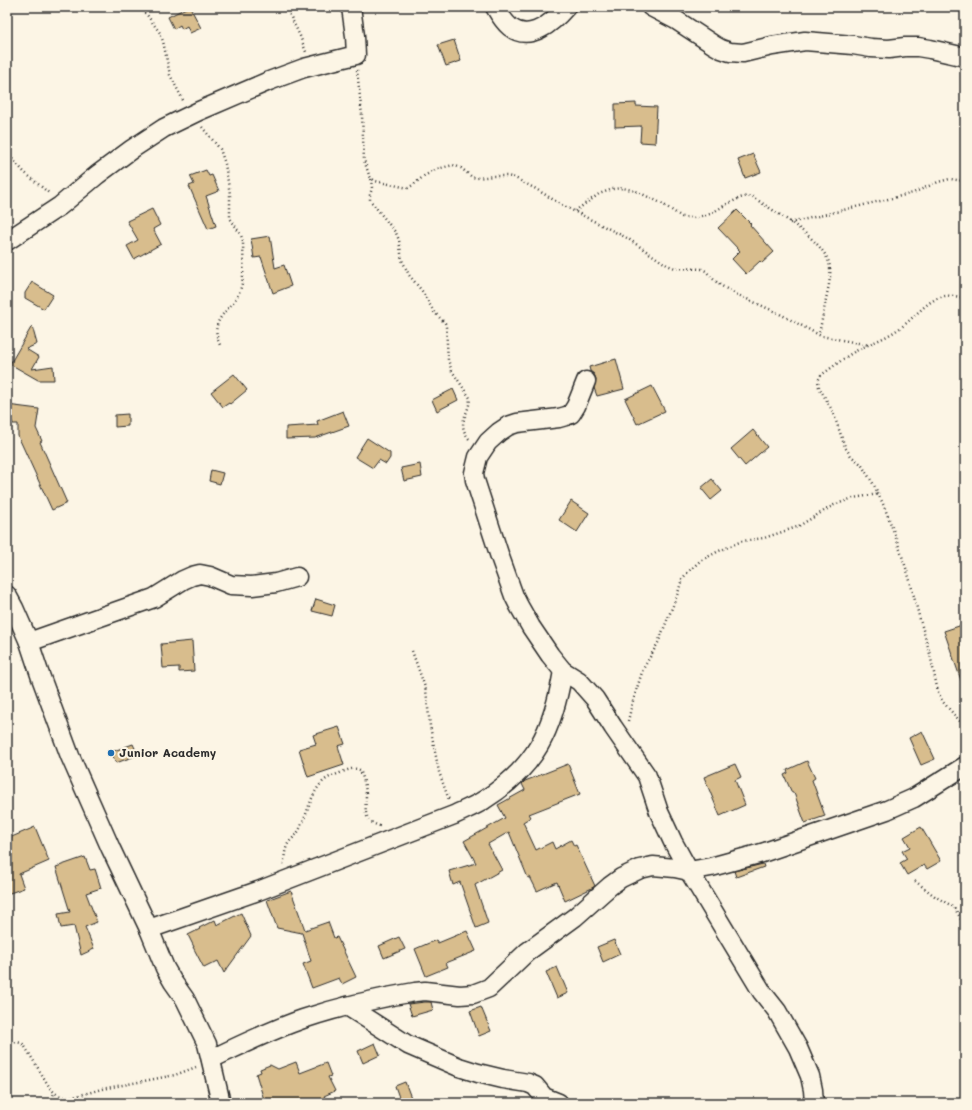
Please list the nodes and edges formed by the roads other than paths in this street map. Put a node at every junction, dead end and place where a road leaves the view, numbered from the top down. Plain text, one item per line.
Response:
1 (351, 7) edge
2 (495, 7) edge
3 (566, 7) edge
4 (652, 7) edge
5 (965, 57) edge
6 (7, 241) edge
7 (586, 381) dead end
8 (297, 577) dead end
9 (7, 595) edge
10 (30, 642) junction
11 (563, 671) junction
12 (965, 766) edge
13 (689, 871) junction
14 (150, 929) junction
15 (347, 1006) junction
16 (211, 1059) junction
17 (221, 1103) edge
18 (559, 1103) edge
19 (814, 1103) edge

1 - 6 street
2 - 3 street
4 - 5 street
7 - 11 street
8 - 10 street
9 - 10 street
10 - 14 street
11 - 13 street
11 - 14 street
12 - 13 street
13 - 15 street
13 - 19 street
14 - 16 street
15 - 16 street
15 - 18 street
16 - 17 street

